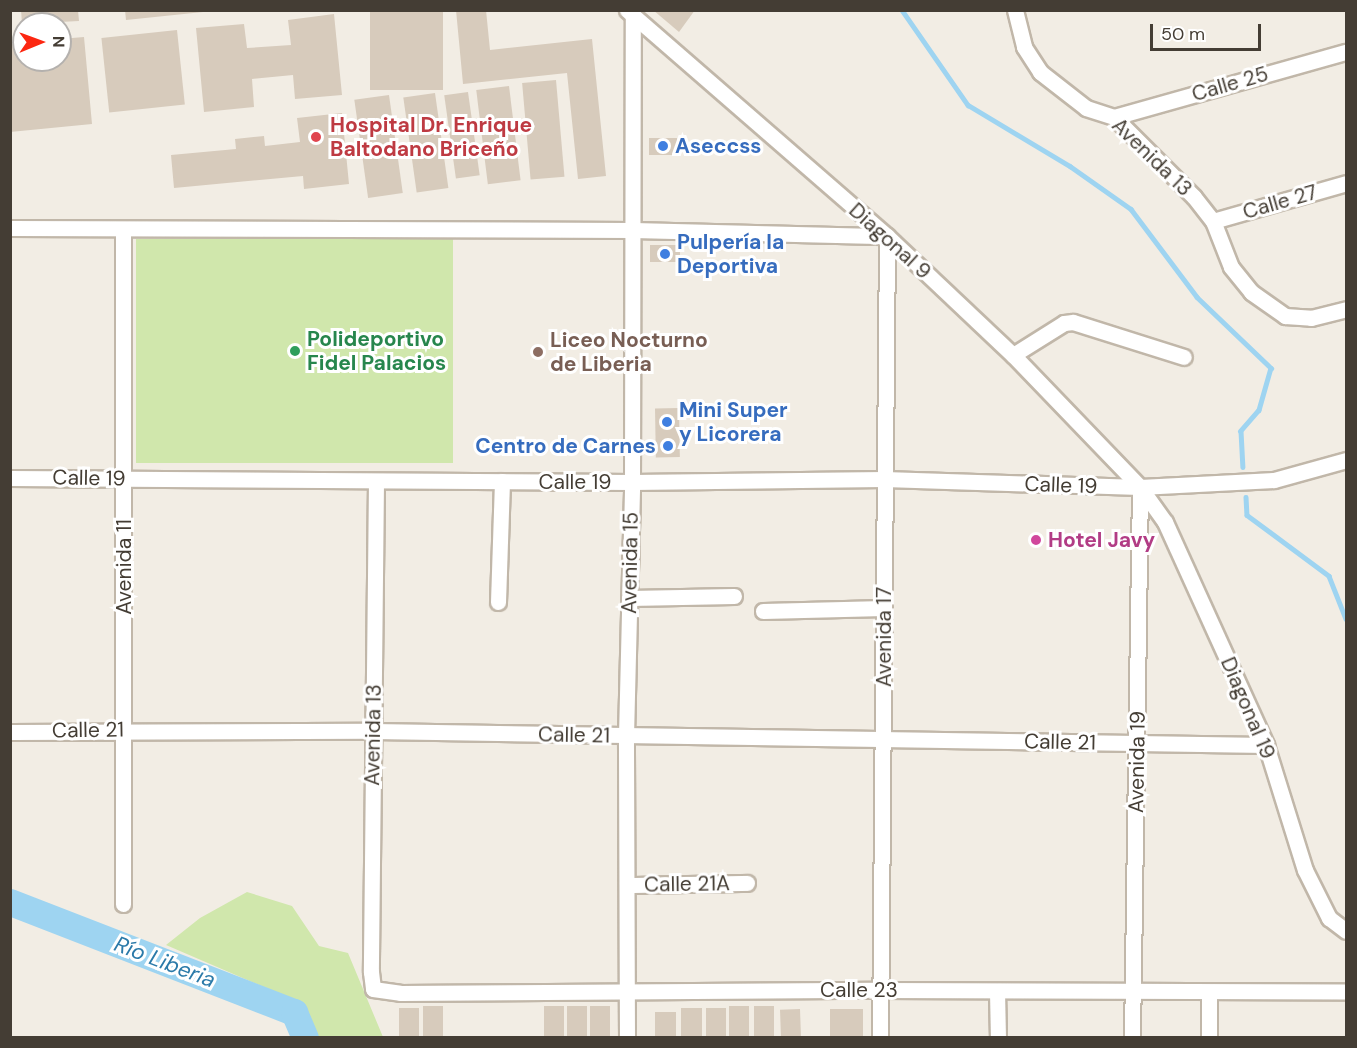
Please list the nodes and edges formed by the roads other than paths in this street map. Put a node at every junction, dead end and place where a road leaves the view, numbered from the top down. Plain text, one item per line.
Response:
1 (1015, 10) edge
2 (630, 14) edge
3 (1347, 52) edge
4 (1114, 117) junction
5 (1347, 183) edge
6 (1213, 221) junction
7 (10, 228) edge
8 (123, 229) junction
9 (633, 230) junction
10 (886, 236) junction
11 (1347, 309) edge
12 (1013, 356) junction
13 (1184, 357) dead end
14 (1346, 460) edge
15 (10, 478) edge
16 (124, 479) junction
17 (884, 479) junction
18 (376, 480) junction
19 (502, 481) junction
20 (632, 482) junction
21 (1140, 487) junction
22 (734, 596) dead end
23 (629, 598) junction
24 (498, 602) dead end
25 (884, 608) junction
26 (763, 610) dead end
27 (123, 730) junction
28 (10, 732) edge
29 (373, 732) junction
30 (626, 736) junction
31 (883, 740) junction
32 (1137, 744) junction
33 (1266, 745) junction
34 (747, 883) dead end
35 (627, 885) junction
36 (123, 904) dead end
37 (1347, 931) edge
38 (373, 989) joint
39 (881, 990) junction
40 (997, 991) junction
41 (1132, 992) junction
42 (1209, 992) junction
43 (1347, 992) edge
44 (627, 993) junction
45 (627, 1038) edge
46 (880, 1038) edge
47 (998, 1038) edge
48 (1132, 1038) edge
49 (1209, 1038) edge

1 - 4 street, Avenida 13
2 - 9 street, Avenida 15
2 - 10 street, Diagonal 9
3 - 4 street, Calle 25
4 - 6 street, Avenida 13
5 - 6 street, Calle 27
6 - 11 street, Avenida 13
7 - 8 street
8 - 9 street
8 - 16 street, Avenida 11
9 - 10 street
9 - 20 street, Avenida 15
10 - 12 street, Diagonal 9
10 - 17 street, Avenida 17
12 - 13 street
12 - 21 street, Diagonal 9
14 - 21 street, Calle 19
15 - 16 street, Calle 19
16 - 18 street, Calle 19
16 - 27 street, Avenida 11
17 - 20 street, Calle 19
17 - 21 street, Calle 19
17 - 25 street, Avenida 17
18 - 19 street, Calle 19
18 - 29 street, Avenida 13
19 - 20 street, Calle 19
19 - 24 street
20 - 23 street, Avenida 15
21 - 32 street, Avenida 19
21 - 33 street, Diagonal 19
22 - 23 street
23 - 30 street, Avenida 15
25 - 26 street
25 - 31 street, Avenida 17
27 - 28 street, Calle 21
27 - 29 street, Calle 21
27 - 36 street, Avenida 11
29 - 30 street, Calle 21
29 - 38 street, Avenida 13
30 - 31 street, Calle 21
30 - 35 street, Avenida 15
31 - 32 street, Calle 21
31 - 39 street, Avenida 17
32 - 33 street, Calle 21
32 - 41 street, Avenida 19
33 - 37 street, Diagonal 19
34 - 35 street, Calle 21A
35 - 44 street, Avenida 15
38 - 44 street, Calle 23
39 - 40 street, Calle 23
39 - 44 street, Calle 23
39 - 46 street, Avenida 17
40 - 41 street, Calle 23
40 - 47 street
41 - 42 street, Calle 23
41 - 48 street, Avenida 19
42 - 43 street, Calle 23
42 - 49 street
44 - 45 street, Avenida 15

